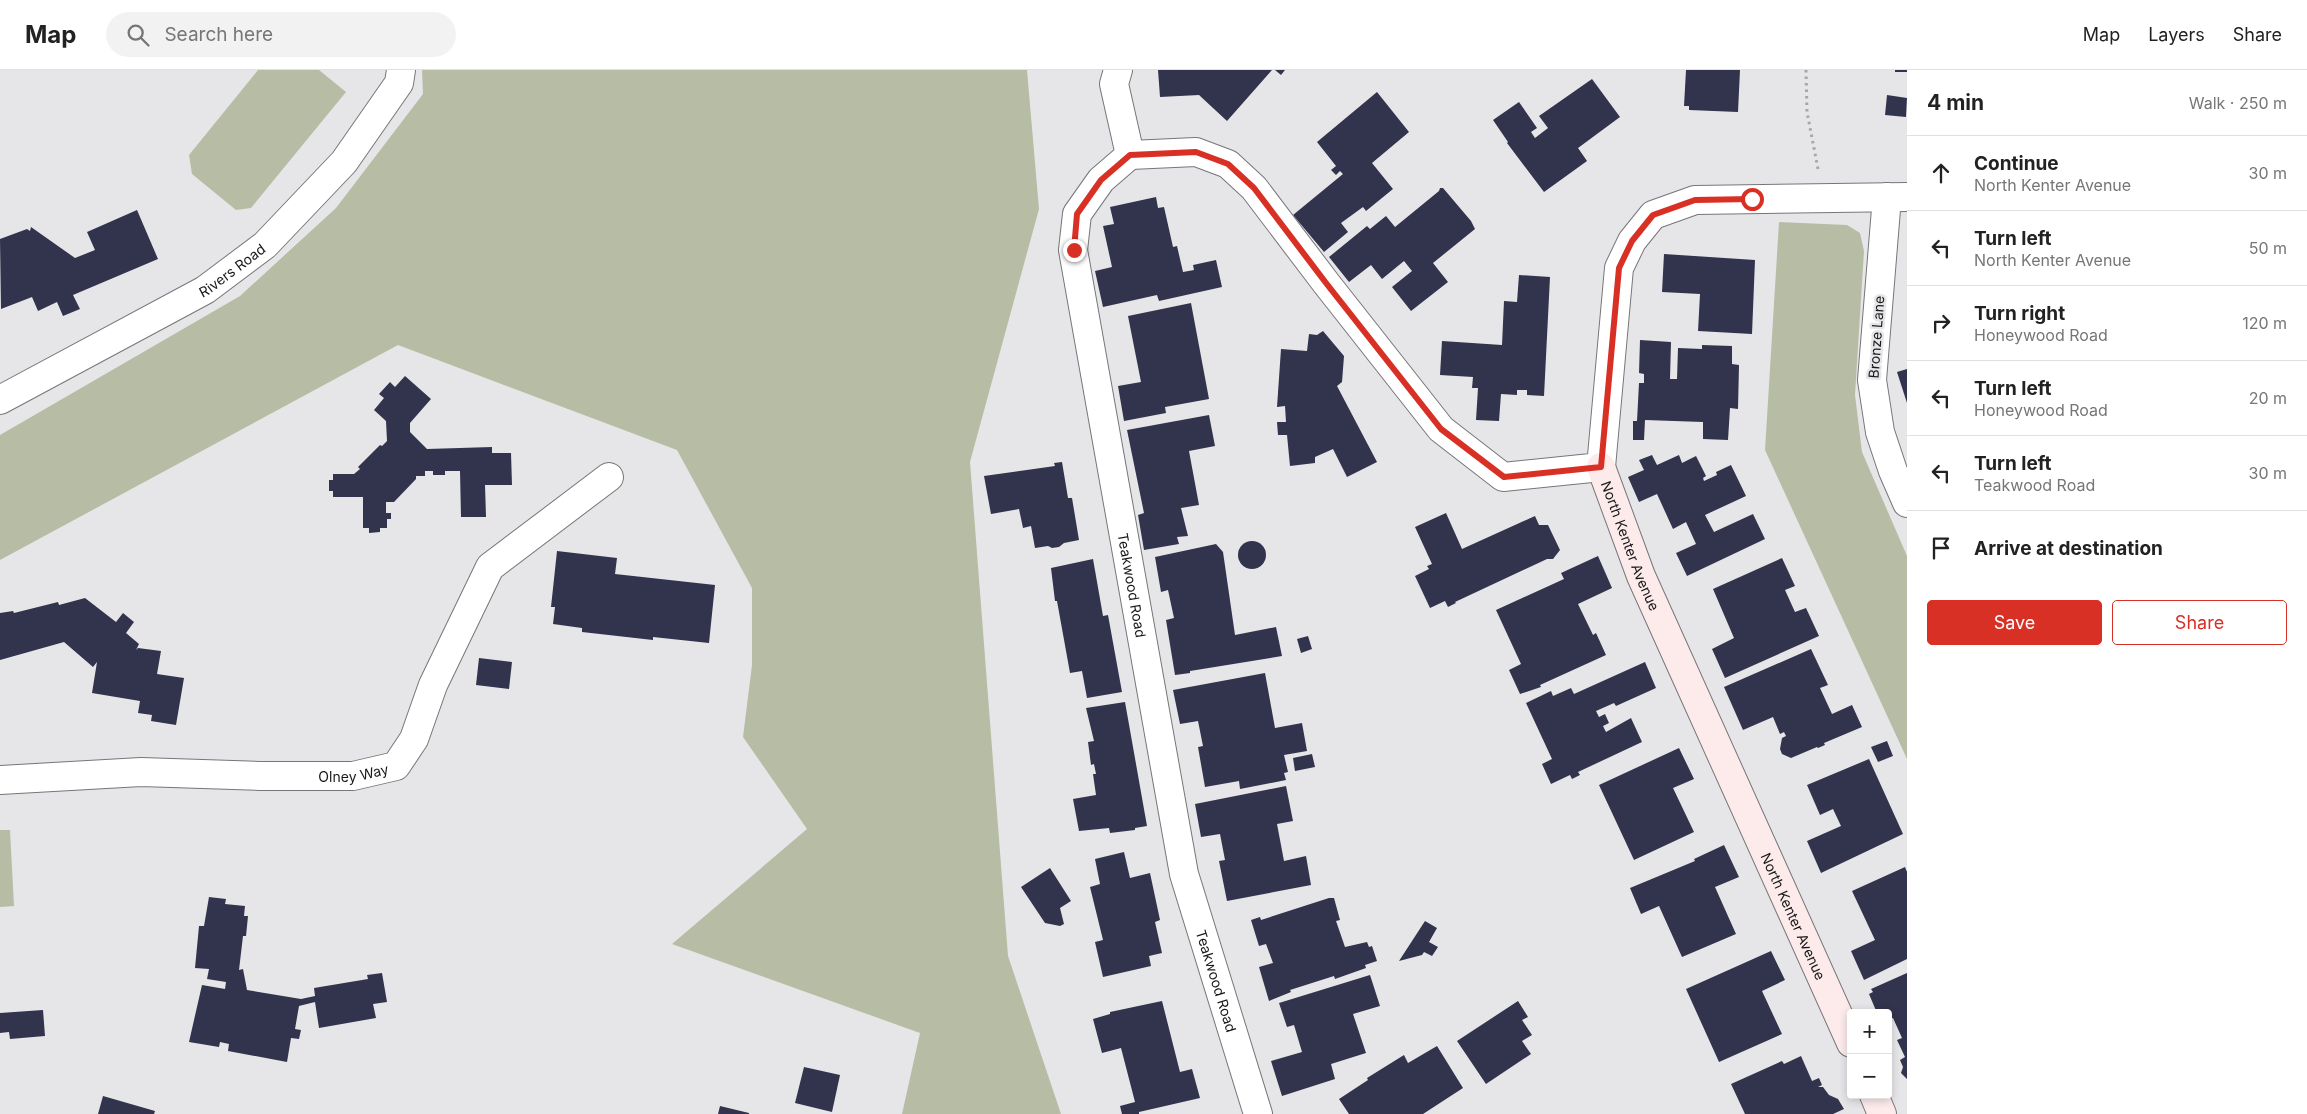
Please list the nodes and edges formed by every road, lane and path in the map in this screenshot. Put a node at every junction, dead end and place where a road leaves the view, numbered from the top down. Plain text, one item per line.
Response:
1 (400, 70) edge
2 (1118, 70) edge
3 (1806, 70) edge
4 (1130, 155) junction
5 (1824, 197) junction
6 (1897, 197) edge
7 (0, 400) edge
8 (1601, 467) junction
9 (609, 477) dead end
10 (1907, 503) edge
11 (0, 780) edge
12 (1847, 1034) edge
13 (1876, 1099) edge
14 (1258, 1114) edge
15 (1882, 1114) edge

1 - 7 street, Rivers Road
2 - 4 street
3 - 5 path
4 - 8 street
4 - 14 street, Teakwood Road
5 - 6 street, North Kenter Avenue
5 - 8 street, North Kenter Avenue
6 - 10 street, Bronze Lane
8 - 12 street, North Kenter Avenue
9 - 11 street, Olney Way
13 - 15 street

